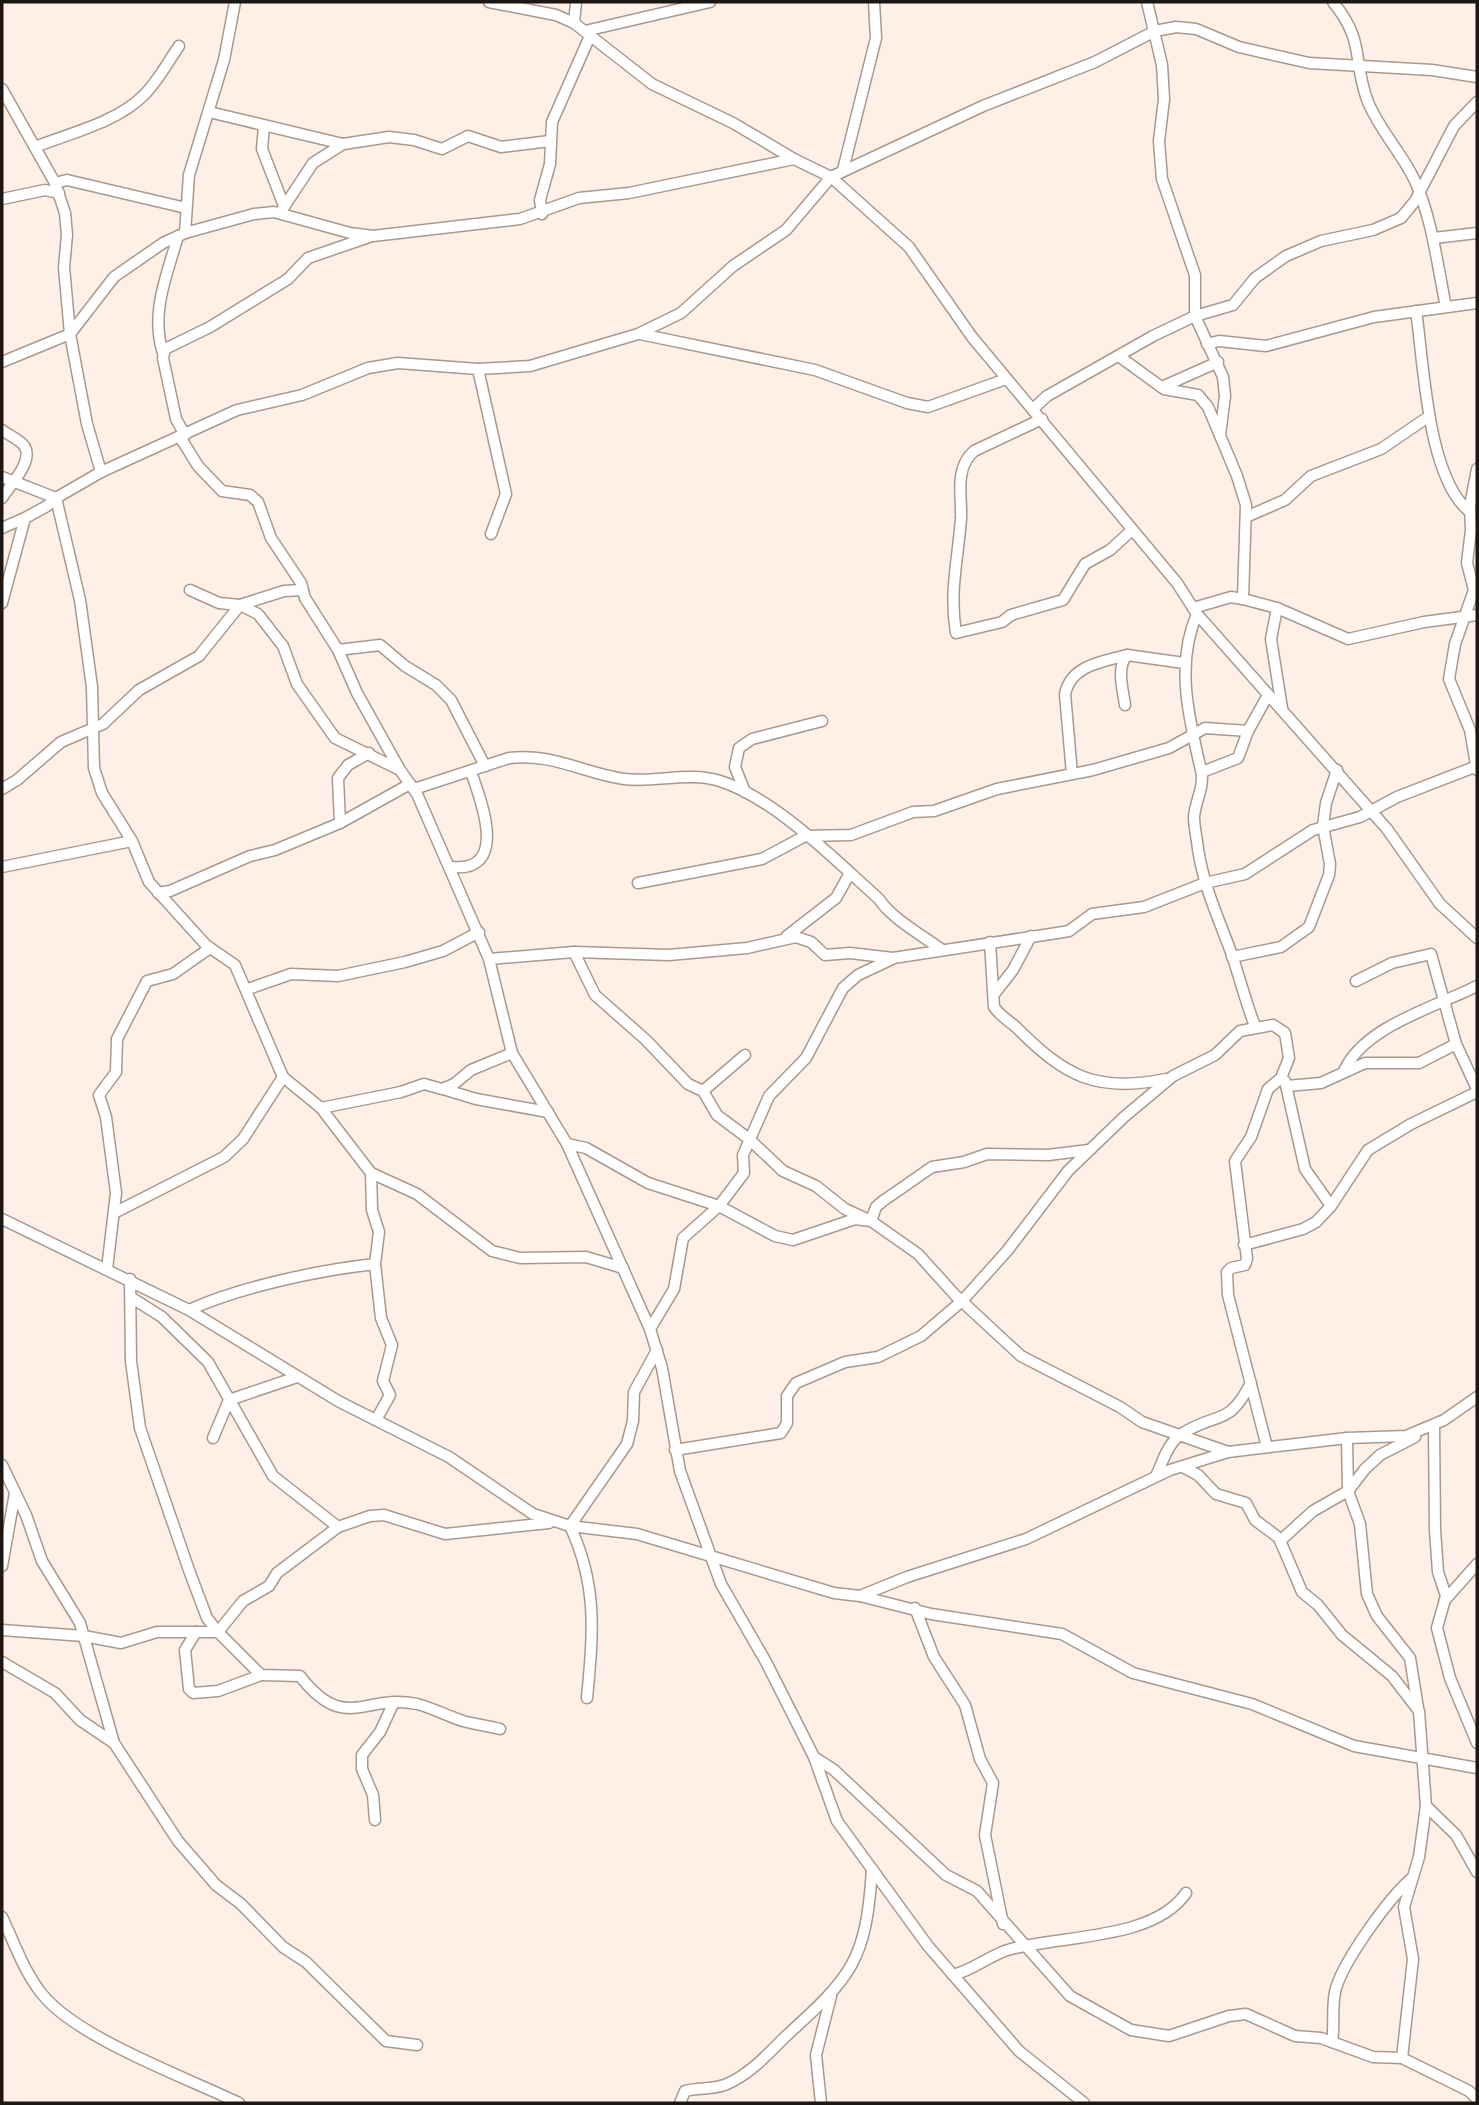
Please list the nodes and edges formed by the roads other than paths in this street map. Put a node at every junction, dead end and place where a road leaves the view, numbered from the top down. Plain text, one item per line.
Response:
1 (235, 2) edge
2 (489, 2) edge
3 (576, 2) edge
4 (710, 2) edge
5 (874, 2) edge
6 (1147, 2) edge
7 (1334, 2) edge
8 (574, 23) junction
9 (1155, 31) junction
10 (587, 34) junction
11 (179, 46) dead end
12 (1361, 64) junction
13 (1477, 76) edge
14 (2, 89) edge
15 (1477, 102) edge
16 (209, 112) junction
17 (264, 126) junction
18 (550, 141) junction
19 (343, 144) junction
20 (35, 147) junction
21 (794, 159) junction
22 (843, 170) junction
23 (831, 177) junction
24 (57, 188) junction
25 (1419, 193) junction
26 (2, 199) edge
27 (186, 208) junction
28 (282, 210) junction
29 (542, 214) junction
30 (1477, 233) edge
31 (182, 235) junction
32 (373, 236) junction
33 (1434, 237) junction
34 (1477, 303) edge
35 (1446, 307) junction
36 (1416, 311) junction
37 (1195, 316) junction
38 (70, 334) junction
39 (638, 334) junction
40 (1206, 344) junction
41 (163, 353) junction
42 (1120, 357) junction
43 (2, 362) edge
44 (1218, 362) junction
45 (478, 369) junction
46 (1006, 379) junction
47 (1162, 387) junction
48 (1034, 408) junction
49 (1428, 417) junction
50 (1042, 419) junction
51 (2, 430) edge
52 (1220, 435) junction
53 (183, 436) junction
54 (1477, 469) edge
55 (101, 472) junction
56 (2, 477) edge
57 (12, 482) junction
58 (2, 498) edge
59 (56, 498) junction
60 (1470, 512) junction
61 (1246, 517) junction
62 (25, 518) junction
63 (2, 528) edge
64 (1131, 531) junction
65 (491, 534) dead end
66 (190, 590) dead end
67 (302, 590) junction
68 (1243, 598) junction
69 (2, 603) edge
70 (240, 606) junction
71 (1277, 608) junction
72 (1195, 611) junction
73 (1477, 615) edge
74 (1466, 616) junction
75 (338, 650) junction
76 (1127, 655) junction
77 (1184, 663) junction
78 (1268, 695) junction
79 (1125, 705) dead end
80 (1282, 709) junction
81 (822, 720) dead end
82 (93, 727) junction
83 (1248, 731) junction
84 (1193, 734) junction
85 (369, 753) junction
86 (485, 766) junction
87 (1477, 768) edge
88 (400, 770) junction
89 (1337, 770) junction
90 (471, 772) junction
91 (1202, 772) junction
92 (1072, 774) junction
93 (412, 786) junction
94 (2, 789) edge
95 (745, 793) junction
96 (1371, 812) junction
97 (340, 823) junction
98 (1323, 826) junction
99 (805, 836) junction
100 (132, 841) junction
101 (2, 867) edge
102 (451, 867) junction
103 (850, 873) junction
104 (638, 883) dead end
105 (1205, 883) junction
106 (158, 892) junction
107 (479, 932) junction
108 (1031, 936) junction
109 (784, 938) junction
110 (1477, 939) edge
111 (990, 942) junction
112 (210, 948) junction
113 (942, 950) junction
114 (574, 952) junction
115 (1232, 957) junction
116 (893, 958) junction
117 (489, 959) junction
118 (1356, 981) dead end
119 (1477, 986) edge
120 (248, 989) junction
121 (995, 993) junction
122 (1445, 1000) junction
123 (1255, 1026) junction
124 (1457, 1044) junction
125 (512, 1054) junction
126 (745, 1055) dead end
127 (1344, 1071) junction
128 (283, 1077) junction
129 (1170, 1078) junction
130 (1284, 1082) junction
131 (442, 1089) junction
132 (1477, 1090) edge
133 (703, 1091) junction
134 (321, 1108) junction
135 (548, 1112) junction
136 (749, 1139) junction
137 (567, 1144) junction
138 (1091, 1150) junction
139 (371, 1173) junction
140 (719, 1206) junction
141 (1331, 1206) junction
142 (114, 1213) junction
143 (2, 1219) edge
144 (871, 1221) junction
145 (1244, 1245) junction
146 (375, 1264) junction
147 (623, 1268) junction
148 (107, 1269) junction
149 (130, 1279) junction
150 (132, 1298) junction
151 (962, 1301) junction
152 (189, 1310) junction
153 (650, 1329) junction
154 (657, 1350) junction
155 (297, 1377) junction
156 (1251, 1383) junction
157 (1477, 1397) edge
158 (229, 1400) junction
159 (376, 1420) junction
160 (1434, 1425) junction
161 (1424, 1430) junction
162 (1181, 1433) junction
163 (213, 1438) dead end
164 (1347, 1438) junction
165 (1267, 1447) junction
166 (675, 1450) junction
167 (1228, 1452) junction
168 (2, 1465) edge
169 (1184, 1467) junction
170 (1157, 1474) junction
171 (15, 1489) junction
172 (1348, 1492) junction
173 (552, 1523) junction
174 (570, 1526) junction
175 (338, 1527) junction
176 (1280, 1541) junction
177 (711, 1555) junction
178 (1477, 1564) edge
179 (2, 1566) edge
180 (860, 1596) junction
181 (1445, 1600) junction
182 (915, 1608) junction
183 (2, 1630) edge
184 (197, 1632) junction
185 (218, 1632) junction
186 (84, 1636) junction
187 (2, 1662) edge
188 (261, 1675) junction
189 (587, 1698) dead end
190 (394, 1702) junction
191 (1419, 1711) junction
192 (500, 1729) dead end
193 (114, 1743) junction
194 (1477, 1743) edge
195 (1422, 1756) junction
196 (814, 1757) junction
197 (1477, 1768) edge
198 (1426, 1806) junction
199 (375, 1820) dead end
200 (872, 1869) junction
201 (1477, 1872) edge
202 (1411, 1879) junction
203 (1186, 1893) dead end
204 (2, 1917) edge
205 (1003, 1924) junction
206 (1026, 1946) junction
207 (953, 1975) junction
208 (831, 1995) junction
209 (1332, 2042) junction
210 (417, 2045) dead end
211 (1402, 2058) junction
212 (1477, 2099) edge
213 (239, 2103) edge
214 (680, 2103) edge
215 (821, 2103) edge
216 (1084, 2103) edge

1 - 16 street
2 - 8 street
3 - 8 street
4 - 10 street
5 - 22 street
6 - 9 street
7 - 12 street
8 - 10 street
9 - 12 street
9 - 22 street
9 - 37 street
10 - 18 street
10 - 21 street
11 - 20 street
12 - 13 street
12 - 25 street
14 - 20 street
15 - 25 street
16 - 17 street
16 - 27 street
17 - 19 street
17 - 28 street
18 - 19 street
18 - 29 street
19 - 28 street
20 - 24 street
21 - 23 street
21 - 29 street
22 - 23 street
23 - 39 street
23 - 46 street
24 - 26 street
24 - 27 street
24 - 38 street
25 - 33 street
25 - 37 street
27 - 31 street
28 - 31 street
28 - 32 street
29 - 32 street
30 - 33 street
31 - 38 street
31 - 41 street
32 - 41 street
33 - 35 street
34 - 35 street
35 - 36 street
36 - 40 street
36 - 49 street
37 - 40 street
37 - 42 street
38 - 43 street
38 - 55 street
39 - 45 street
39 - 46 street
40 - 44 street
41 - 53 street
42 - 47 street
42 - 48 street
44 - 47 street
44 - 52 street
45 - 53 street
45 - 65 street
46 - 48 street
47 - 52 street
48 - 50 street
49 - 60 street
49 - 61 street
50 - 64 street
50 - 64 street
51 - 57 street
52 - 61 street
53 - 55 street
53 - 67 street
54 - 60 street
55 - 59 street
56 - 57 street
57 - 58 street
57 - 59 street
59 - 62 street
59 - 82 street
60 - 74 street
61 - 68 street
62 - 63 street
62 - 69 street
64 - 72 street
66 - 70 street
67 - 70 street
67 - 75 street
68 - 71 street
68 - 72 street
70 - 82 street
70 - 85 street
71 - 74 street
71 - 80 street
72 - 77 street
72 - 78 street
73 - 74 street
74 - 87 street
75 - 86 street
75 - 88 street
76 - 77 street
76 - 79 street
76 - 92 street
77 - 84 street
78 - 80 street
78 - 83 street
80 - 89 street
81 - 95 street
82 - 94 street
82 - 100 street
83 - 84 street
83 - 91 street
84 - 91 street
84 - 92 street
85 - 88 street
85 - 97 street
86 - 90 street
86 - 95 street
87 - 96 street
88 - 93 street
89 - 96 street
89 - 98 street
90 - 93 street
90 - 102 street
91 - 105 street
92 - 99 street
93 - 97 street
93 - 102 street
95 - 99 street
96 - 98 street
96 - 110 street
97 - 106 street
98 - 105 street
98 - 115 street
99 - 103 street
99 - 104 street
100 - 101 street
100 - 106 street
102 - 107 street
103 - 109 street
103 - 113 street
105 - 108 street
105 - 115 street
106 - 112 street
107 - 117 street
107 - 120 street
108 - 111 street
108 - 121 street
109 - 114 street
109 - 116 street
111 - 113 street
111 - 121 street
112 - 120 street
112 - 142 street
113 - 116 street
114 - 117 street
114 - 133 street
115 - 123 street
116 - 136 street
117 - 125 street
118 - 122 street
119 - 122 street
120 - 128 street
121 - 129 street
122 - 124 street
122 - 127 street
123 - 129 street
123 - 130 street
124 - 127 street
124 - 132 street
125 - 131 street
125 - 135 street
126 - 133 street
127 - 130 street
128 - 134 street
128 - 142 street
129 - 138 street
130 - 141 street
130 - 145 street
131 - 134 street
131 - 135 street
132 - 141 street
133 - 136 street
134 - 139 street
135 - 137 street
136 - 140 street
136 - 144 street
137 - 140 street
137 - 147 street
138 - 144 street
138 - 151 street
139 - 146 street
139 - 147 street
140 - 144 street
140 - 153 street
141 - 145 street
142 - 148 street
143 - 148 street
144 - 151 street
145 - 156 street
146 - 152 street
146 - 159 street
147 - 153 street
148 - 149 street
149 - 150 street
149 - 152 street
150 - 158 street
150 - 185 street
151 - 162 street
151 - 166 street
152 - 155 street
153 - 154 street
154 - 166 street
154 - 174 street
155 - 158 street
155 - 159 street
156 - 162 street
156 - 165 street
157 - 160 street
158 - 163 street
158 - 175 street
159 - 173 street
160 - 161 street
160 - 181 street
161 - 164 street
161 - 172 street
162 - 167 street
162 - 170 street
164 - 165 street
164 - 172 street
165 - 167 street
166 - 177 street
167 - 169 street
168 - 171 street
169 - 170 street
169 - 176 street
170 - 180 street
171 - 179 street
171 - 186 street
172 - 176 street
172 - 191 street
173 - 174 street
173 - 175 street
174 - 177 street
174 - 189 street
175 - 185 street
176 - 191 street
177 - 180 street
177 - 196 street
178 - 181 street
180 - 182 street
181 - 194 street
182 - 195 street
182 - 205 street
183 - 186 street
184 - 185 street
184 - 186 street
184 - 188 street
185 - 188 street
186 - 193 street
187 - 193 street
188 - 190 street
190 - 192 street
190 - 199 street
191 - 195 street
193 - 210 street
195 - 197 street
195 - 198 street
196 - 200 street
196 - 205 street
198 - 201 street
198 - 202 street
200 - 207 street
200 - 208 street
202 - 209 street
202 - 211 street
203 - 206 street
204 - 213 street
205 - 206 street
206 - 207 street
206 - 209 street
207 - 216 street
208 - 214 street
208 - 215 street
209 - 211 street
211 - 212 street

